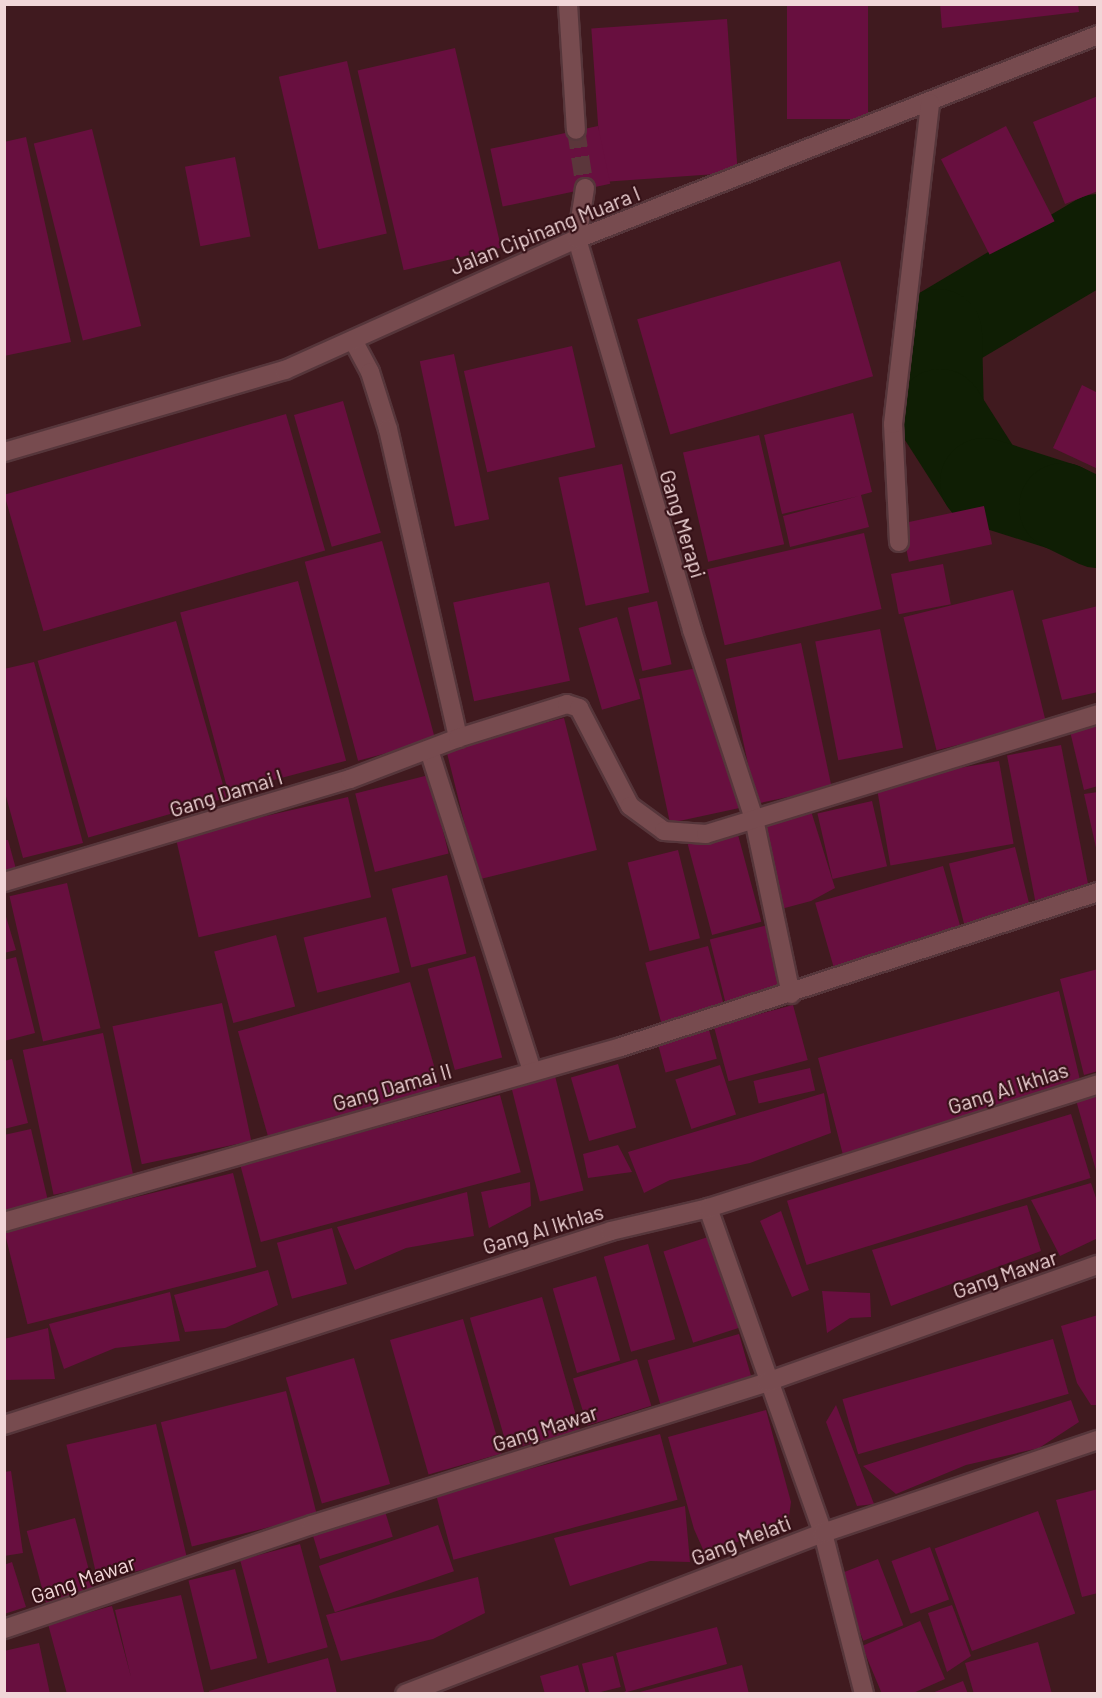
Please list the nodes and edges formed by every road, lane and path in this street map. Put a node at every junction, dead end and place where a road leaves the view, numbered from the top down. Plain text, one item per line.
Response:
1 (568, 4) edge
2 (1098, 35) edge
3 (930, 103) junction
4 (576, 130) tunnel mouth
5 (585, 188) tunnel mouth
6 (577, 239) junction
7 (353, 340) junction
8 (4, 452) edge
9 (899, 542) dead end
10 (1098, 714) edge
11 (458, 738) junction
12 (429, 750) junction
13 (754, 819) junction
14 (4, 882) edge
15 (1098, 892) edge
16 (791, 994) junction
17 (532, 1070) junction
18 (1098, 1084) edge
19 (708, 1208) junction
20 (4, 1222) edge
21 (1098, 1265) edge
22 (767, 1382) junction
23 (4, 1425) edge
24 (1098, 1440) edge
25 (823, 1533) junction
26 (4, 1629) edge
27 (405, 1694) edge
28 (864, 1694) edge

1 - 4 street
2 - 3 street, Jalan Cipinang Muara I
3 - 6 street, Jalan Cipinang Muara I
3 - 9 street
5 - 6 street
6 - 7 street, Jalan Cipinang Muara I
6 - 13 street, Gang Merapi
7 - 8 street, Jalan Cipinang Muara I
7 - 11 street
10 - 13 street, Gang Damai I
11 - 12 street, Gang Damai I
11 - 13 street, Gang Damai I
12 - 14 street, Gang Damai I
12 - 17 street
13 - 16 street, Gang Merapi
15 - 16 street, Gang Damai II
16 - 17 street, Gang Damai II
17 - 20 street, Gang Damai II
18 - 19 street, Gang Al Ikhlas
19 - 22 street
19 - 23 street, Gang Al Ikhlas
21 - 22 street, Gang Mawar
22 - 25 street
22 - 26 street, Gang Mawar
24 - 25 street, Gang Melati
25 - 27 street, Gang Melati
25 - 28 street

